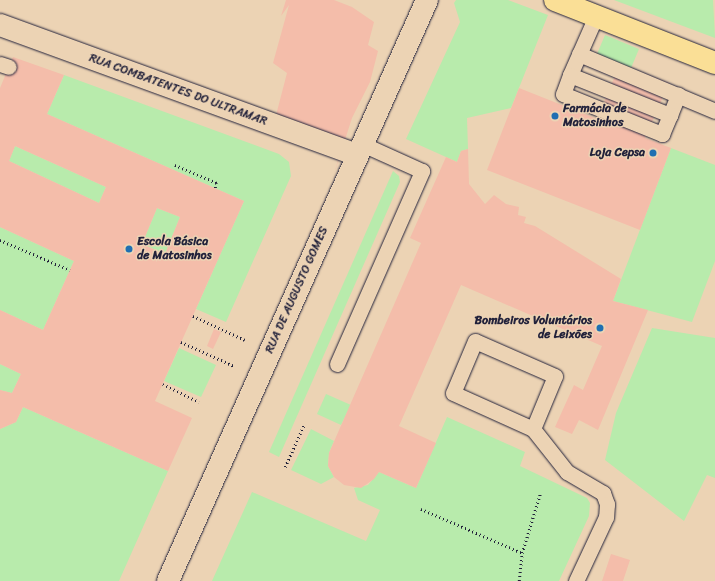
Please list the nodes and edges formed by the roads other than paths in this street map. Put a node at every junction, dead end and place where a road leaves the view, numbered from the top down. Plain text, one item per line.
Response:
1 (427, 0) edge
2 (555, 0) edge
3 (596, 16) junction
4 (0, 25) edge
5 (579, 54) junction
6 (715, 63) edge
7 (570, 75) junction
8 (678, 95) junction
9 (715, 111) edge
10 (670, 115) junction
11 (359, 150) junction
12 (337, 364) dead end
13 (532, 429) junction
14 (168, 581) edge
15 (576, 581) edge

1 - 11 street, RUA DE AUGUSTO GOMES
2 - 3 main road
3 - 5 lane
3 - 6 main road
4 - 11 street, RUA COMBATENTES DO ULTRAMAR
5 - 7 lane
5 - 8 lane
7 - 10 lane
7 - 10 lane
8 - 9 lane
8 - 10 lane
11 - 12 lane
11 - 14 street, RUA DE AUGUSTO GOMES
13 - 13 lane
13 - 15 lane

